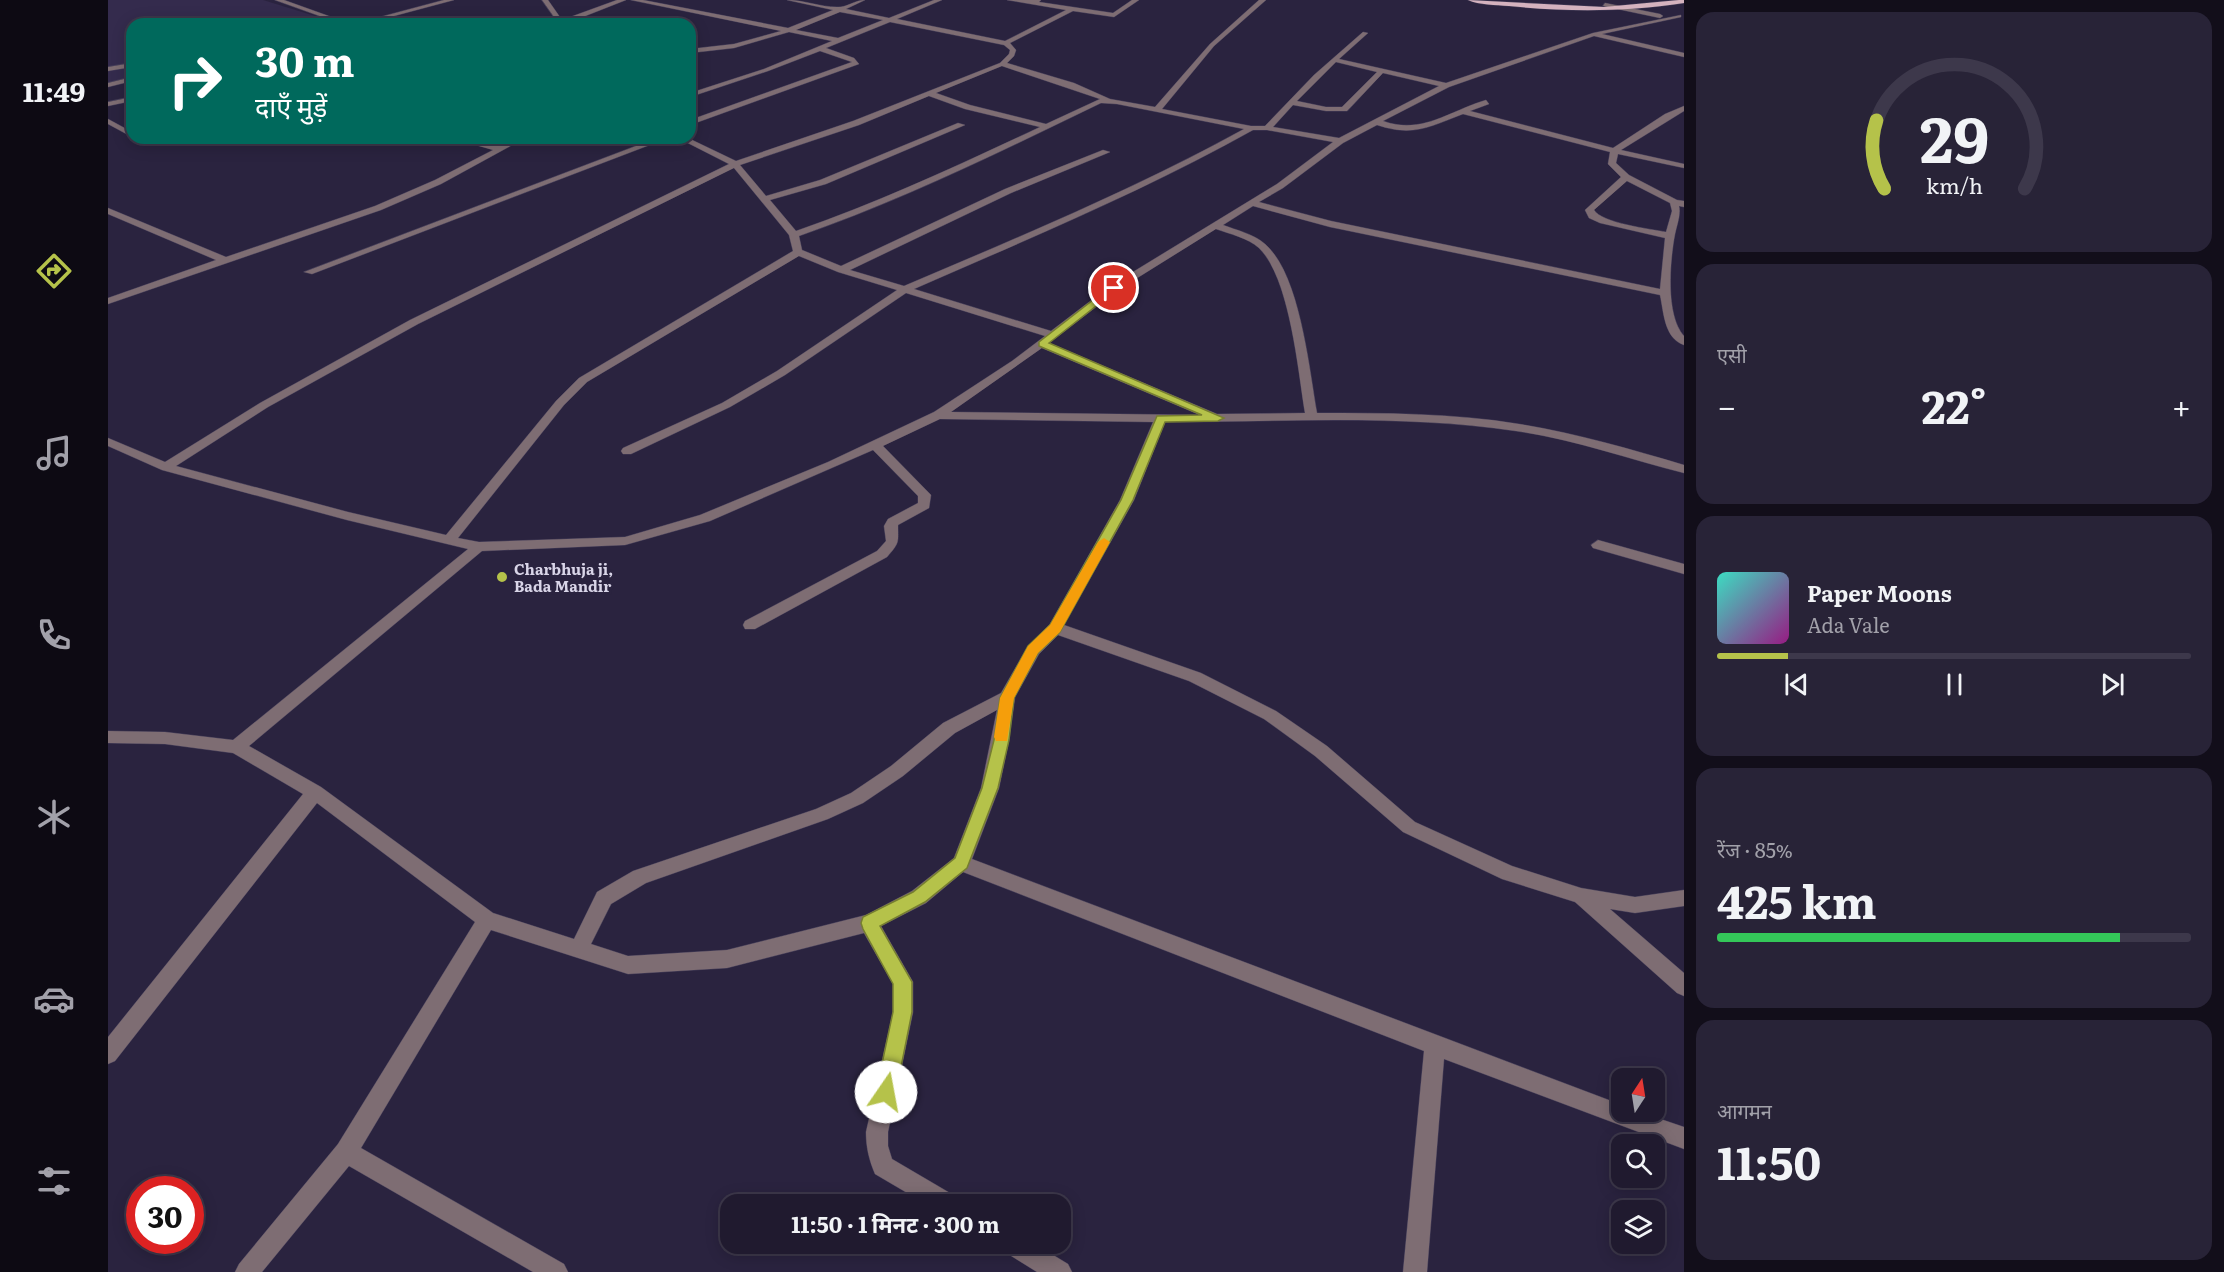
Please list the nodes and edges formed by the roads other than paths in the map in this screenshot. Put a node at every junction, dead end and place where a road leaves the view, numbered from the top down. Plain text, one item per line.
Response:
1 (278, 0) edge
2 (451, 0) edge
3 (545, 0) edge
4 (623, 0) edge
5 (634, 0) edge
6 (790, 0) edge
7 (862, 0) edge
8 (939, 0) edge
9 (1010, 0) edge
10 (1136, 0) edge
11 (1263, 0) edge
12 (1472, 0) edge
13 (1521, 0) edge
14 (1645, 0) edge
15 (1036, 2) edge
16 (1682, 2) edge
17 (1605, 5) joint
18 (1624, 6) junction
19 (1641, 8) junction
20 (1072, 9) junction
21 (840, 10) junction
22 (330, 18) edge
23 (382, 18) edge
24 (558, 18) edge
25 (574, 18) edge
26 (1679, 18) edge
27 (891, 20) junction
28 (787, 31) junction
29 (1365, 33) dead end
30 (1595, 34) junction
31 (837, 40) junction
32 (1006, 43) junction
33 (818, 48) junction
34 (696, 50) edge
35 (1684, 55) edge
36 (1334, 60) junction
37 (1002, 64) junction
38 (126, 66) edge
39 (108, 69) edge
40 (1381, 71) junction
41 (126, 80) edge
42 (108, 85) edge
43 (1446, 85) junction
44 (696, 93) edge
45 (930, 94) junction
46 (126, 100) edge
47 (1105, 100) junction
48 (1291, 102) junction
49 (1486, 102) dead end
50 (108, 104) edge
51 (1684, 108) edge
52 (1157, 110) junction
53 (1465, 112) junction
54 (696, 121) edge
55 (1374, 121) junction
56 (108, 122) edge
57 (961, 125) dead end
58 (1046, 126) junction
59 (1251, 128) junction
60 (1267, 128) junction
61 (126, 132) edge
62 (1340, 141) junction
63 (480, 144) edge
64 (510, 144) edge
65 (648, 144) edge
66 (694, 144) edge
67 (500, 149) junction
68 (1614, 151) junction
69 (1106, 152) dead end
70 (735, 164) junction
71 (1684, 166) edge
72 (1626, 177) junction
73 (764, 199) junction
74 (1251, 203) junction
75 (1679, 203) edge
76 (109, 213) edge
77 (1214, 225) junction
78 (794, 236) junction
79 (1670, 236) junction
80 (798, 252) junction
81 (226, 261) junction
82 (842, 270) junction
83 (309, 272) dead end
84 (906, 289) junction
85 (1665, 292) junction
86 (108, 301) edge
87 (1053, 335) junction
88 (1684, 342) edge
89 (1042, 344) junction
90 (938, 415) junction
91 (1311, 417) junction
92 (1161, 418) junction
93 (1218, 418) junction
94 (108, 442) edge
95 (875, 445) junction
96 (627, 451) dead end
97 (166, 467) junction
98 (1684, 469) edge
99 (449, 540) junction
100 (1598, 545) dead end
101 (479, 547) junction
102 (1684, 569) edge
103 (750, 625) dead end
104 (1055, 628) junction
105 (1007, 698) junction
106 (114, 737) edge
107 (236, 747) junction
108 (108, 752) edge
109 (315, 792) junction
110 (961, 863) junction
111 (1581, 896) junction
112 (1684, 898) edge
113 (487, 920) junction
114 (869, 923) junction
115 (579, 949) junction
116 (1684, 986) edge
117 (1435, 1045) junction
118 (108, 1054) edge
119 (1684, 1138) edge
120 (346, 1152) junction
121 (930, 1194) edge
122 (1030, 1254) edge
123 (247, 1272) edge
124 (556, 1272) edge
125 (1060, 1272) edge
126 (1416, 1272) edge

1 - 22 street
2 - 23 street
3 - 24 street
4 - 25 street
5 - 28 street
6 - 21 street
7 - 21 street
8 - 27 street
9 - 15 street
10 - 20 street
11 - 52 street
12 - 18 main road
13 - 17 main road
14 - 18 main road
15 - 20 street
16 - 19 main road
17 - 18 street
18 - 19 street
18 - 26 street
19 - 26 street
20 - 32 street
21 - 27 street
21 - 28 street
26 - 30 street
27 - 31 street
27 - 32 street
28 - 31 street
28 - 34 street
29 - 36 street
30 - 35 street
30 - 43 street
31 - 33 street
32 - 37 street
33 - 44 street
33 - 54 street
36 - 40 street
36 - 48 street
37 - 45 street
37 - 47 street
38 - 39 street
40 - 43 street
40 - 48 street
41 - 42 street
43 - 55 street
45 - 58 street
45 - 70 street
46 - 50 street
47 - 52 street
47 - 58 street
48 - 60 street
49 - 53 street
51 - 68 street
52 - 59 street
53 - 55 street
53 - 68 street
55 - 62 street
56 - 61 street
57 - 73 street
58 - 78 street
59 - 60 street
59 - 84 street
60 - 62 street
62 - 74 street
63 - 67 street
64 - 67 street
65 - 83 street
66 - 70 street
67 - 81 street
68 - 71 street
68 - 72 street
69 - 82 street
70 - 73 street
70 - 97 street
72 - 75 street
72 - 79 street
73 - 78 street
74 - 77 street
74 - 85 street
75 - 79 street
76 - 81 street
77 - 87 street
77 - 91 street
78 - 80 street
79 - 85 street
80 - 82 street
80 - 99 street
81 - 86 street
82 - 84 street
84 - 87 street
84 - 96 street
85 - 88 street
87 - 89 street
89 - 90 street
89 - 93 street
90 - 92 street
90 - 95 street
91 - 93 street
91 - 98 street
92 - 93 street
92 - 104 street
94 - 97 street
95 - 101 street
95 - 103 street
97 - 99 street
99 - 101 street
100 - 102 street
101 - 107 street
104 - 105 street
104 - 111 street
105 - 110 street
105 - 115 street
106 - 107 street
106 - 108 street
107 - 109 street
109 - 113 street
109 - 118 street
110 - 114 street
110 - 117 street
111 - 112 street
111 - 116 street
113 - 115 street
113 - 120 street
114 - 115 street
114 - 121 street
117 - 119 street
117 - 126 street
120 - 123 street
120 - 124 street
122 - 125 street

